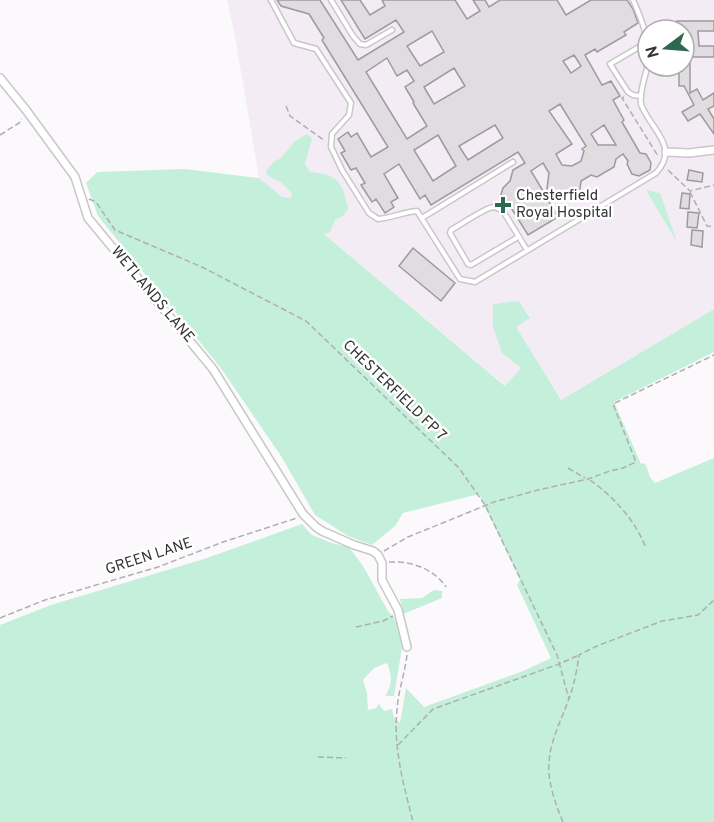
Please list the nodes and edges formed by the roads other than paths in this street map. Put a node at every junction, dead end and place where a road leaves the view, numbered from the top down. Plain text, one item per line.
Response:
1 (271, 0) edge
2 (331, 0) edge
3 (633, 0) edge
4 (641, 18) edge
5 (392, 30) dead end
6 (636, 48) edge
7 (0, 78) edge
8 (645, 78) edge
9 (641, 96) junction
10 (714, 150) edge
11 (666, 152) junction
12 (513, 162) dead end
13 (422, 218) junction
14 (518, 237) junction
15 (527, 250) junction
16 (407, 647) road end

1 - 13 lane
2 - 5 lane
3 - 4 lane
6 - 9 lane
7 - 16 street, WETLANDS LANE
8 - 9 lane
9 - 11 lane
10 - 11 street
11 - 15 lane
12 - 13 lane
13 - 15 lane
14 - 14 lane
14 - 15 lane

